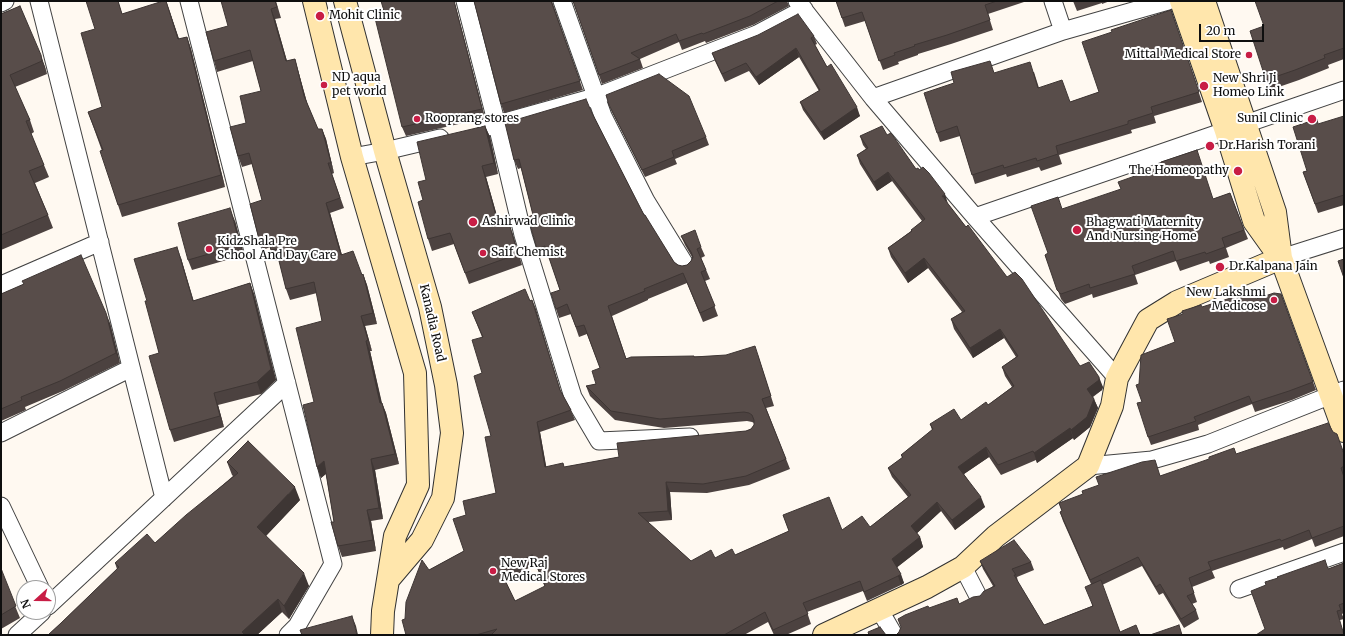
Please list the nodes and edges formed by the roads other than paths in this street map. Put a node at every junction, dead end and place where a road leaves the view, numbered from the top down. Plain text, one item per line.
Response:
1 (5, 1) edge
2 (39, 1) edge
3 (189, 1) edge
4 (314, 1) edge
5 (345, 1) edge
6 (464, 1) edge
7 (562, 1) edge
8 (1053, 1) edge
9 (1168, 1) edge
10 (1181, 1) edge
11 (1204, 1) edge
12 (1, 2) edge
13 (801, 5) edge
14 (1063, 31) junction
15 (1344, 90) edge
16 (595, 97) junction
17 (873, 98) junction
18 (497, 125) junction
19 (1236, 128) junction
20 (474, 130) edge
21 (452, 135) edge
22 (385, 151) junction
23 (352, 157) junction
24 (975, 217) junction
25 (1344, 238) edge
26 (100, 242) junction
27 (1281, 258) junction
28 (686, 266) edge
29 (1, 285) edge
30 (131, 368) junction
31 (1117, 378) junction
32 (287, 384) junction
33 (1337, 392) edge
34 (1344, 431) edge
35 (1, 433) edge
36 (709, 435) edge
37 (1088, 466) junction
38 (164, 498) junction
39 (1, 506) edge
40 (1344, 552) edge
41 (962, 568) junction
42 (36, 580) edge
43 (388, 580) junction
44 (1239, 589) dead end
45 (978, 596) edge
46 (56, 599) edge
47 (879, 610) junction
48 (34, 620) edge
49 (827, 634) edge
50 (18, 635) edge
51 (288, 635) edge
52 (382, 635) edge
53 (894, 635) edge

1 - 12 street
2 - 26 street
3 - 32 street
4 - 23 main road
5 - 22 main road, Kanadia Road
6 - 18 street
7 - 16 street
8 - 14 street
9 - 14 street
10 - 19 main road
11 - 19 main road
13 - 16 street
13 - 17 street
14 - 17 street
15 - 19 street
16 - 18 street
16 - 28 street
17 - 24 street
18 - 20 street
18 - 36 street
19 - 24 street
19 - 27 main road
21 - 22 street
22 - 23 street
22 - 43 main road, Kanadia Road
23 - 43 main road
24 - 31 street
25 - 27 street
26 - 29 street
26 - 30 street
27 - 31 main road
27 - 33 main road
30 - 35 street
30 - 38 street
31 - 37 main road
32 - 38 street
32 - 51 street
33 - 34 main road
33 - 37 street
37 - 41 main road
38 - 46 street
39 - 42 street
40 - 44 street
41 - 45 street
41 - 47 main road
43 - 52 main road, Kanadia Road
47 - 49 main road
47 - 53 street
48 - 50 street

